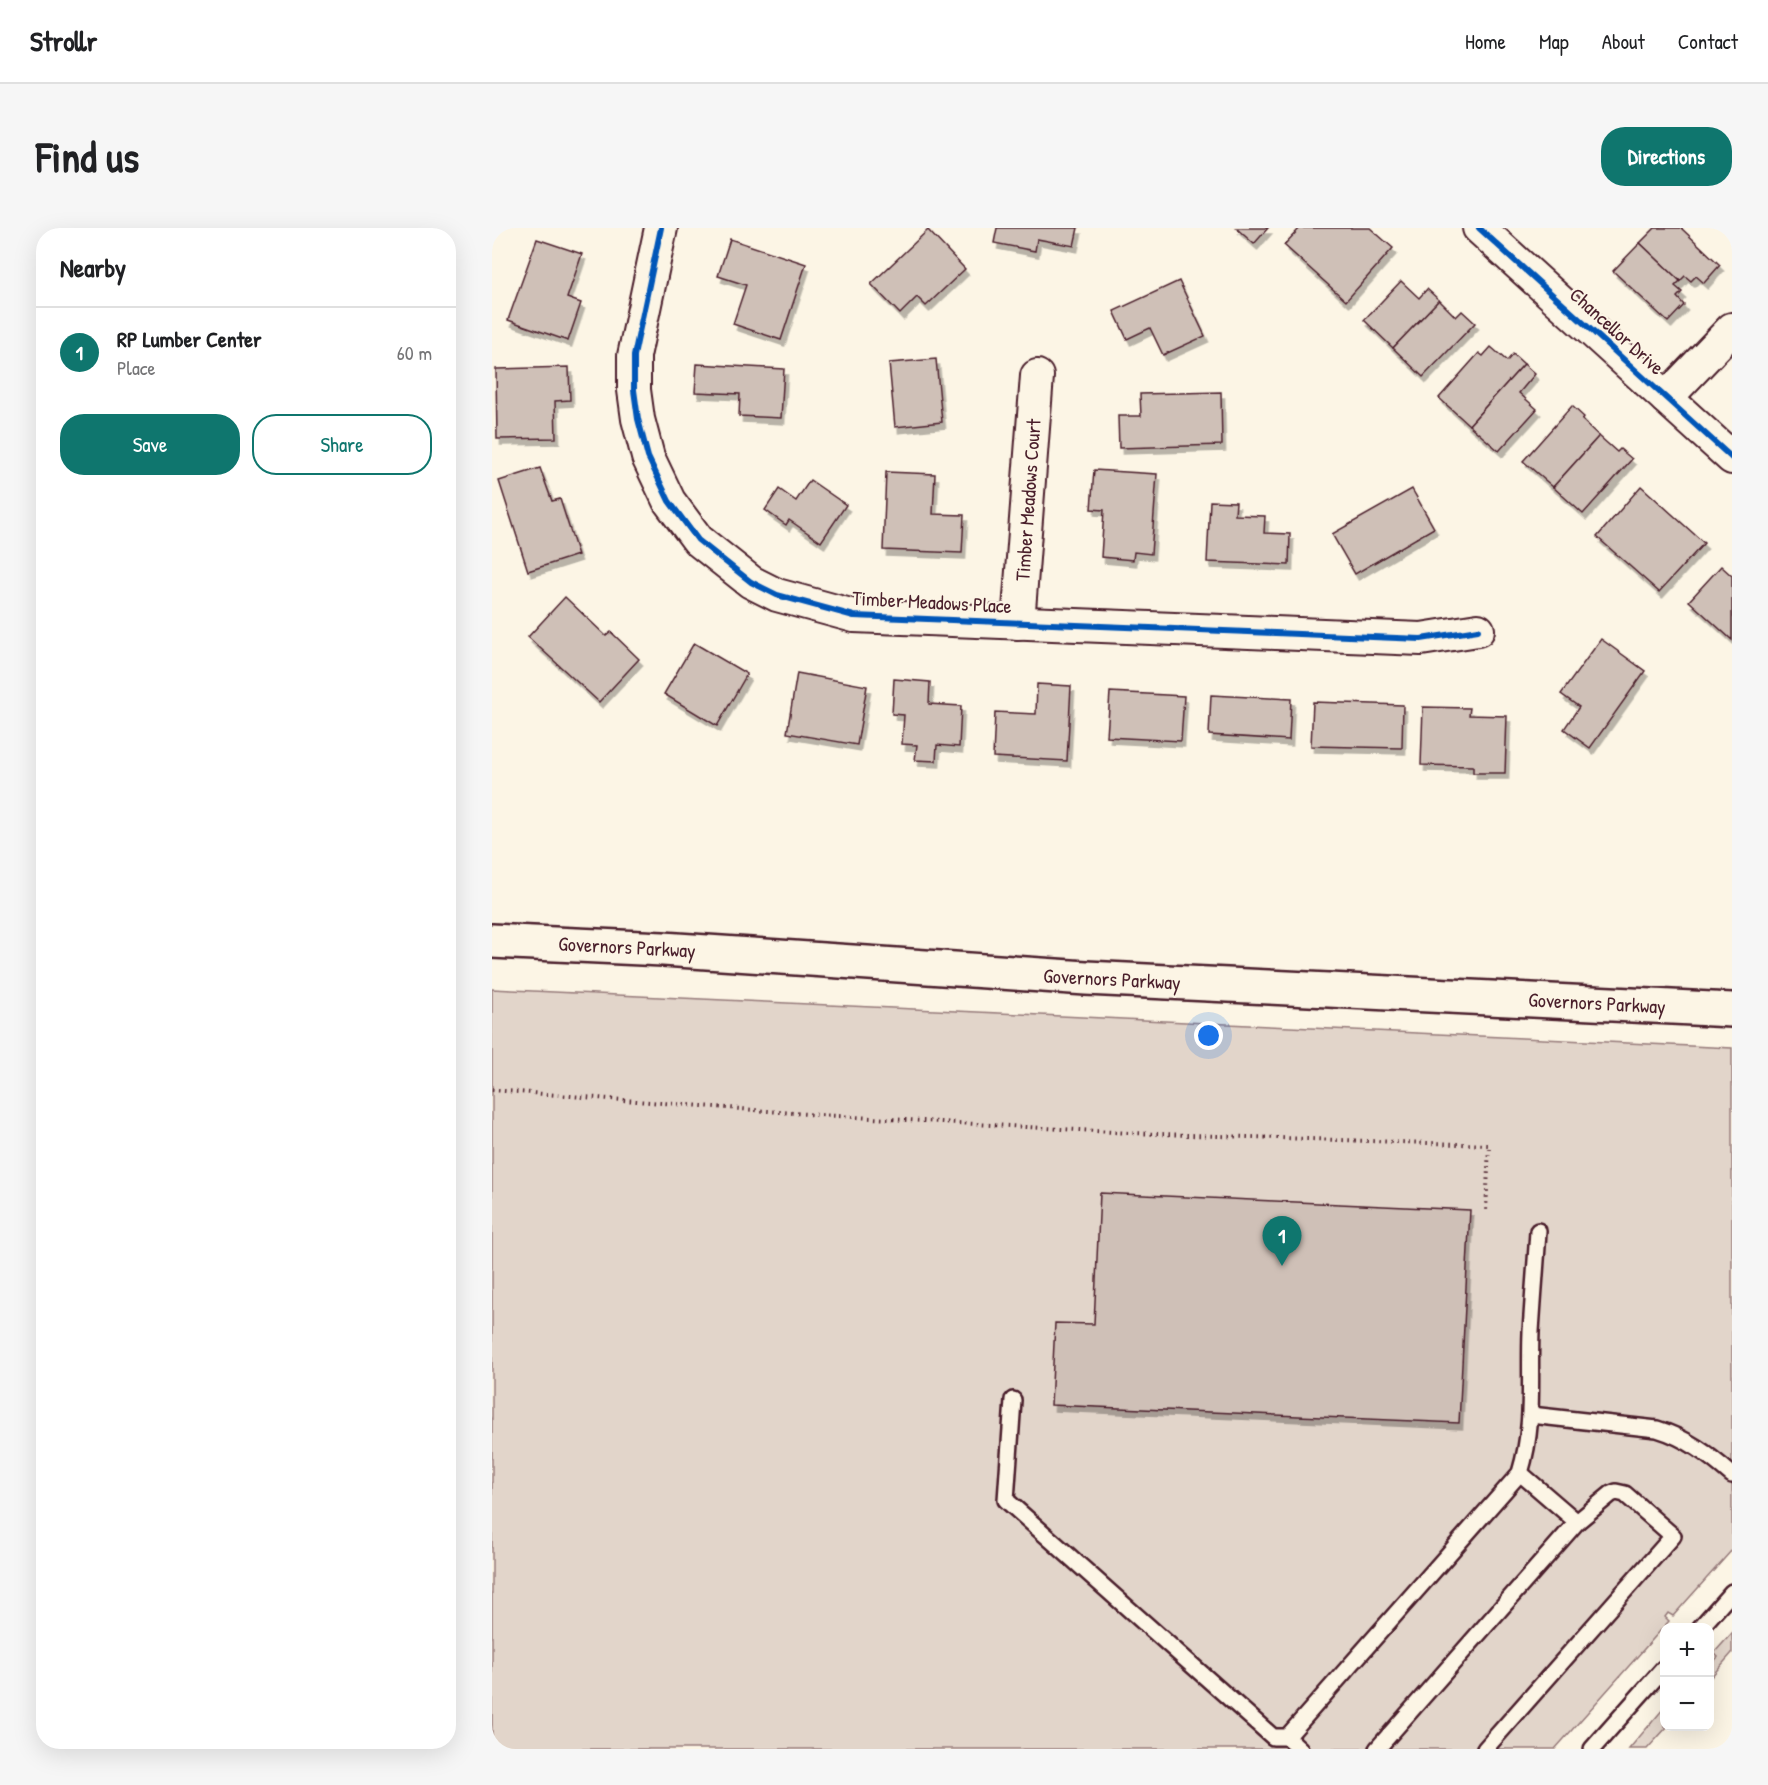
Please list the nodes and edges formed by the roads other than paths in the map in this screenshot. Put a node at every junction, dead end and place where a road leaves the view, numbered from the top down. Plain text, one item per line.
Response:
1 (661, 228) edge
2 (1479, 228) edge
3 (1732, 329) edge
4 (1037, 376) dead end
5 (1666, 398) junction
6 (1732, 458) edge
7 (1018, 623) junction
8 (1478, 630) dead end
9 (492, 941) edge
10 (1732, 1010) edge
11 (1538, 1231) dead end
12 (1013, 1400) dead end
13 (1531, 1415) junction
14 (1520, 1473) junction
15 (1732, 1475) edge
16 (1577, 1522) junction
17 (1732, 1592) edge
18 (1704, 1623) edge
19 (1660, 1674) edge
20 (1287, 1737) junction
21 (1300, 1749) edge
22 (1377, 1749) edge
23 (1485, 1749) edge
24 (1592, 1749) edge

1 - 7 street, Timber Meadows Place
2 - 5 street, Chancellor Drive
3 - 5 street
4 - 7 street, Timber Meadows Court
5 - 6 street, Chancellor Drive
7 - 8 street, Timber Meadows Place
9 - 10 main road, Governors Parkway
11 - 13 lane
12 - 20 lane
13 - 14 lane
13 - 15 lane
14 - 16 lane
14 - 20 lane
16 - 22 lane
16 - 23 lane
17 - 18 lane
19 - 24 lane
20 - 21 lane

